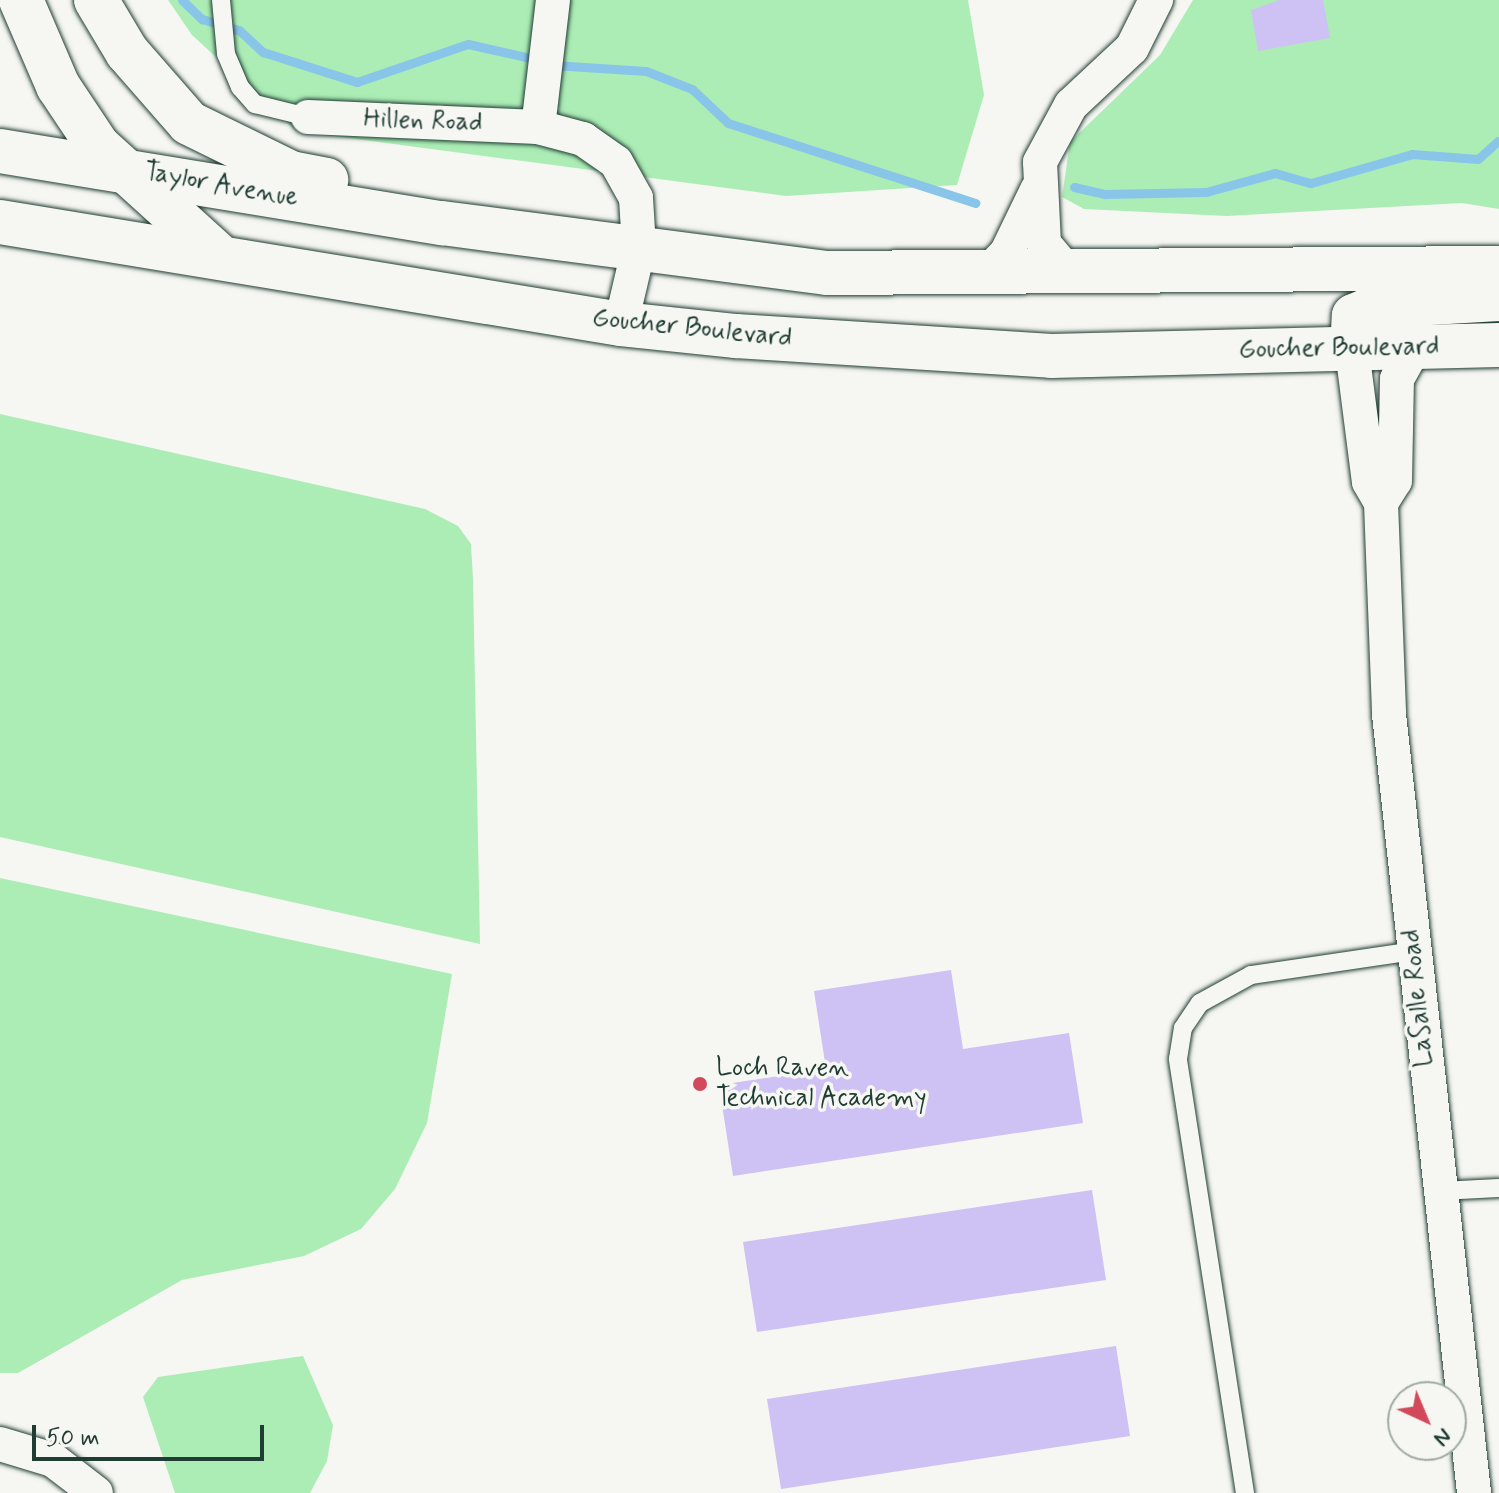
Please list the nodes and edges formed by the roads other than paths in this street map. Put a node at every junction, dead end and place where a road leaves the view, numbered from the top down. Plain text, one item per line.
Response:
1 (21, 0) edge
2 (96, 0) edge
3 (221, 0) edge
4 (553, 0) edge
5 (1156, 0) edge
6 (308, 117) joint
7 (538, 127) junction
8 (0, 151) edge
9 (115, 168) junction
10 (1037, 190) junction
11 (0, 222) edge
12 (442, 223) junction
13 (639, 247) junction
14 (217, 254) junction
15 (1499, 268) edge
16 (1067, 271) junction
17 (988, 272) junction
18 (1499, 299) edge
19 (621, 324) junction
20 (1499, 345) edge
21 (1415, 346) junction
22 (1352, 350) junction
23 (1381, 503) junction
24 (1414, 951) junction
25 (1499, 1188) edge
26 (1440, 1191) junction
27 (0, 1444) edge
28 (96, 1493) edge
29 (1245, 1493) edge
30 (1474, 1493) edge

1 - 9 main road
2 - 12 main road
3 - 6 lane
4 - 7 street
5 - 10 street
6 - 7 street, Hillen Road
7 - 13 street, Hillen Road
8 - 9 main road, Taylor Avenue
9 - 12 main road, Taylor Avenue
9 - 14 main road
10 - 16 street
10 - 17 street
11 - 14 main road
12 - 13 main road
13 - 17 main road
13 - 19 street, Hillen Road
14 - 19 main road, Goucher Boulevard
15 - 16 main road
16 - 17 main road
18 - 22 main road
19 - 22 main road, Goucher Boulevard
20 - 21 main road, Goucher Boulevard
21 - 22 main road, Goucher Boulevard
21 - 23 street, LaSalle Road
22 - 23 street, LaSalle Road
23 - 24 street, LaSalle Road
24 - 26 street, LaSalle Road
24 - 29 lane
25 - 26 lane
26 - 30 street, LaSalle Road
27 - 28 street

